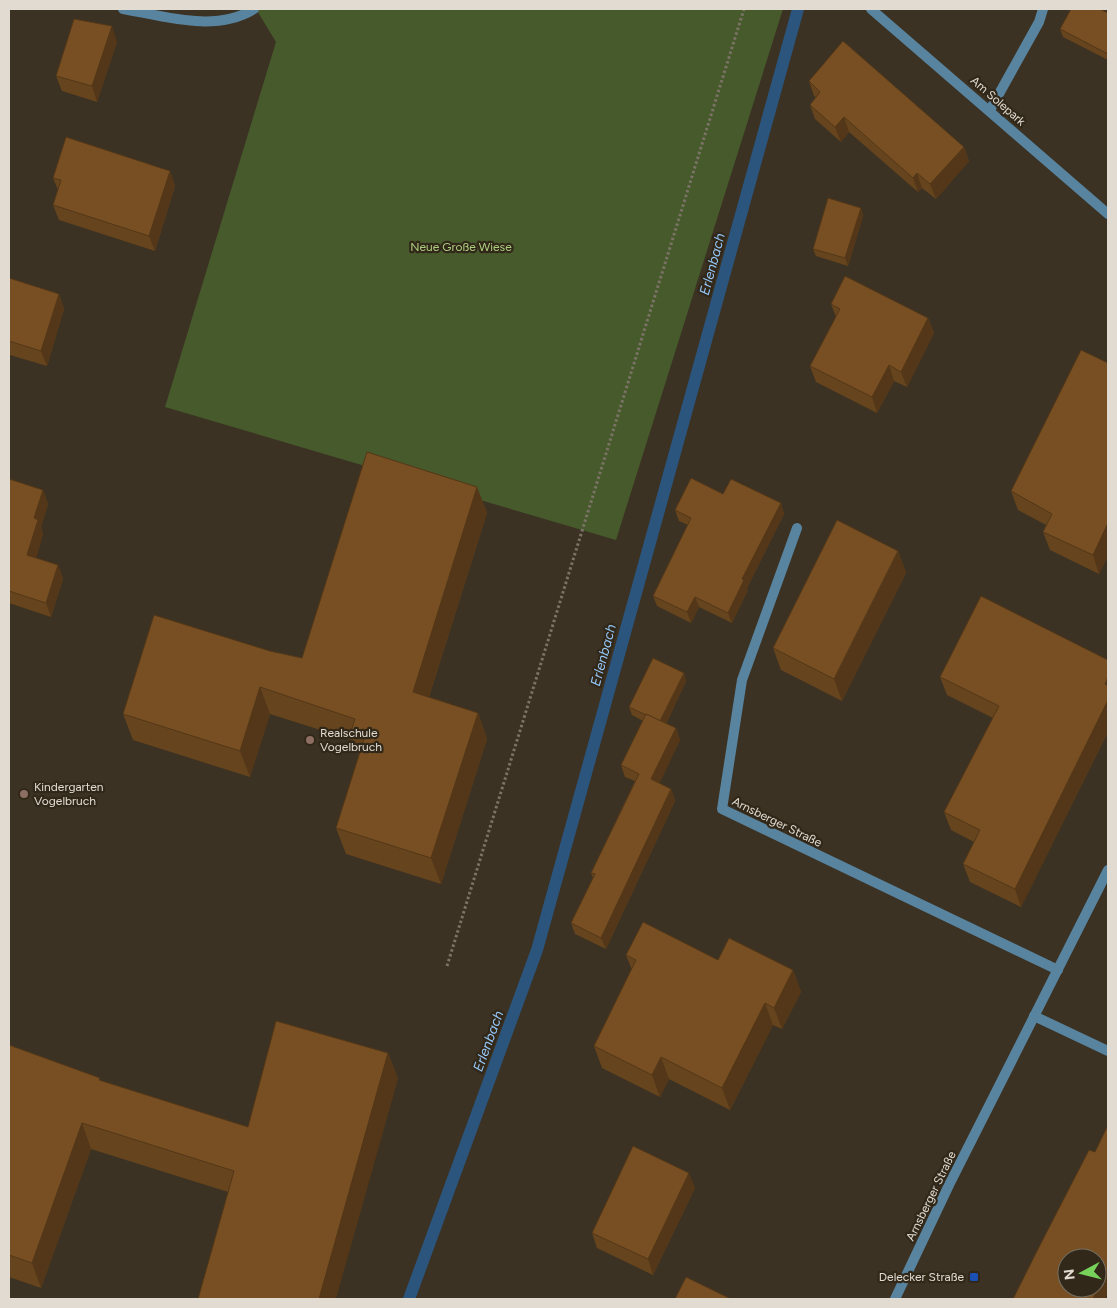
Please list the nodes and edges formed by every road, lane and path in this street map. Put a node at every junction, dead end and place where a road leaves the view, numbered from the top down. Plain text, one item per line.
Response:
1 (123, 9) edge
2 (254, 9) edge
3 (744, 9) edge
4 (871, 9) edge
5 (1043, 9) edge
6 (990, 110) junction
7 (1108, 214) edge
8 (797, 528) dead end
9 (1108, 870) edge
10 (447, 966) dead end
11 (1058, 970) junction
12 (1034, 1016) junction
13 (1108, 1051) edge
14 (894, 1299) edge

1 - 2 street
3 - 10 path
4 - 6 street, Am Solepark
5 - 6 street
6 - 7 street, Am Solepark
8 - 11 street, Arnsberger Straße
9 - 11 street, Arnsberger Straße
11 - 12 street, Arnsberger Straße
12 - 13 street
12 - 14 street, Arnsberger Straße

